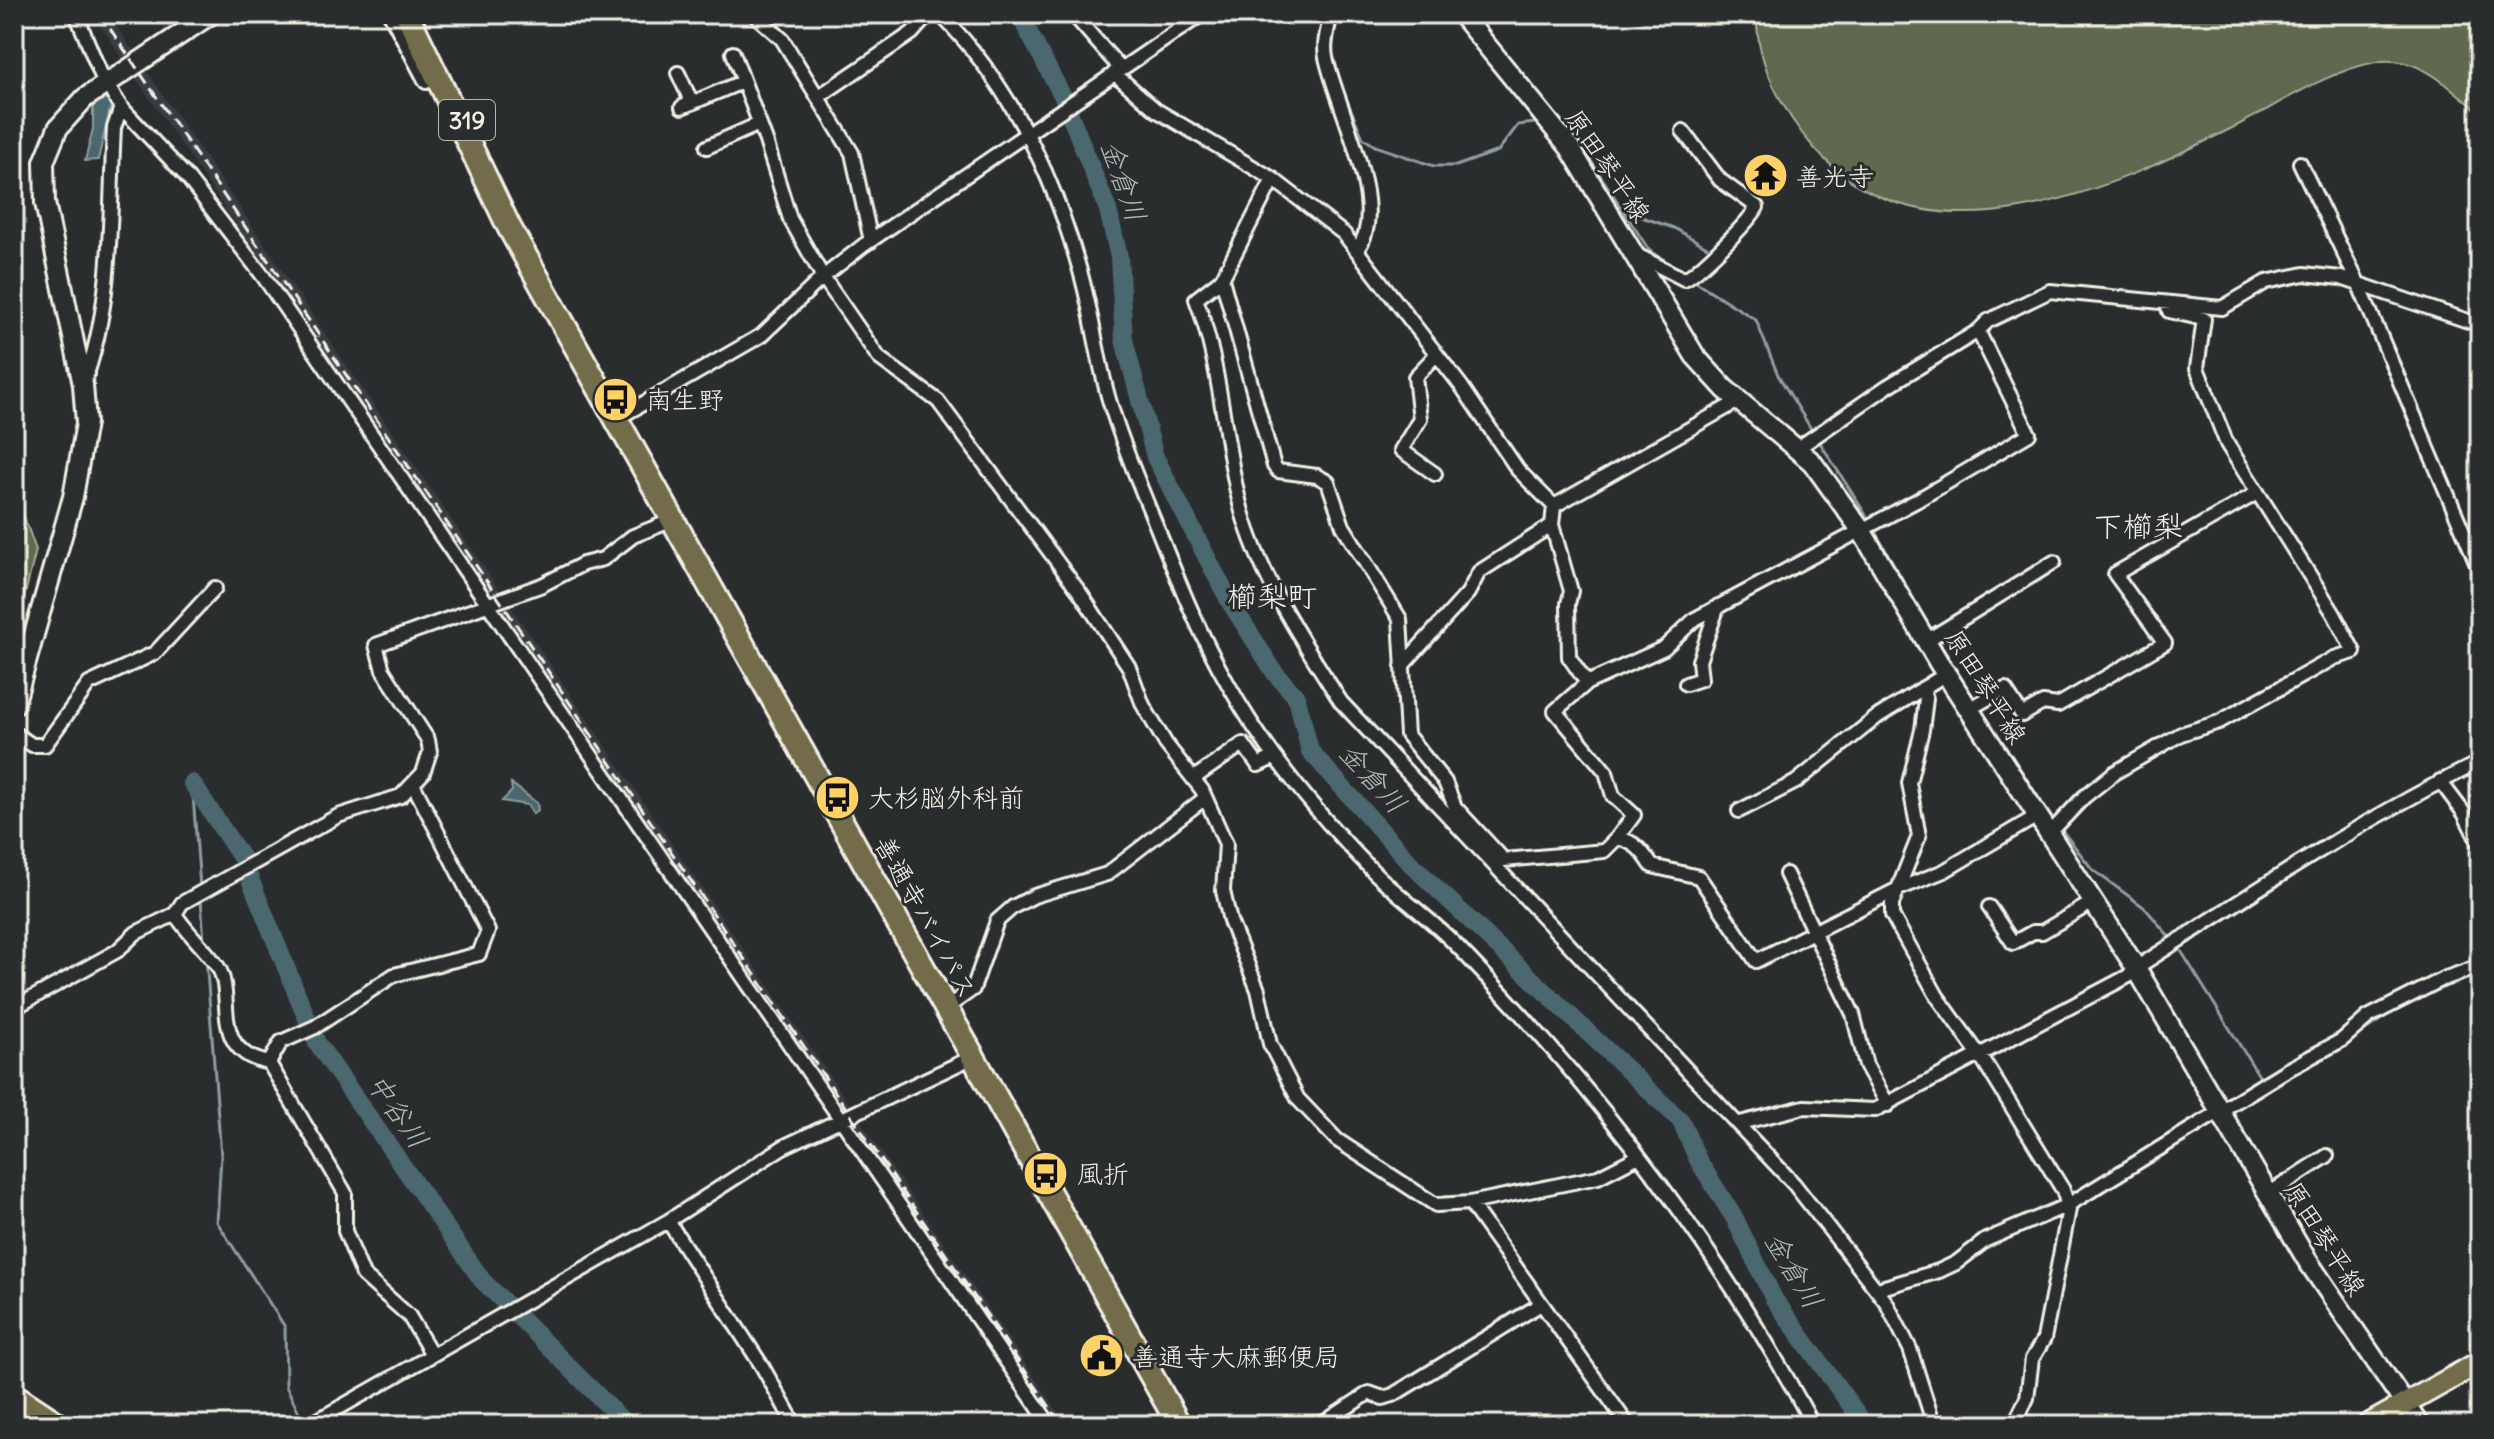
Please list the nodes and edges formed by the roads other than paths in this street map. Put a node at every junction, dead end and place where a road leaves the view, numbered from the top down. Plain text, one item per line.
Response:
1 (76, 14) edge
2 (211, 14) edge
3 (390, 14) edge
4 (407, 14) edge
5 (422, 14) edge
6 (754, 14) edge
7 (929, 14) edge
8 (940, 14) edge
9 (1073, 14) edge
10 (1202, 14) edge
11 (1331, 14) edge
12 (1461, 14) edge
13 (733, 53) dead end
14 (1117, 71) junction
15 (678, 73) dead end
16 (426, 82) dead end
17 (742, 82) junction
18 (106, 83) junction
19 (818, 97) junction
20 (121, 107) junction
21 (759, 124) junction
22 (1683, 131) dead end
23 (1027, 135) junction
24 (707, 147) dead end
25 (2300, 163) dead end
26 (1273, 179) junction
27 (509, 227) junction
28 (871, 241) junction
29 (1357, 249) junction
30 (1637, 255) junction
31 (823, 277) junction
32 (1222, 279) junction
33 (2358, 283) junction
34 (2167, 303) junction
35 (2480, 325) edge
36 (1978, 331) junction
37 (1435, 356) junction
38 (83, 385) junction
39 (1740, 400) junction
40 (618, 418) junction
41 (1810, 440) junction
42 (1435, 474) dead end
43 (2257, 493) junction
44 (1554, 506) junction
45 (673, 520) junction
46 (1552, 525) junction
47 (1868, 526) junction
48 (2054, 562) dead end
49 (2480, 571) edge
50 (215, 588) dead end
51 (490, 605) junction
52 (1718, 606) junction
53 (1932, 638) junction
54 (1402, 666) junction
55 (1946, 674) junction
56 (1587, 683) junction
57 (1686, 684) dead end
58 (1923, 688) junction
59 (14, 705) edge
60 (1975, 706) junction
61 (14, 733) edge
62 (1275, 757) junction
63 (2480, 762) edge
64 (1194, 778) junction
65 (2440, 781) junction
66 (414, 786) junction
67 (1205, 798) junction
68 (1451, 810) junction
69 (1739, 811) dead end
70 (2037, 816) junction
71 (2055, 828) junction
72 (1617, 838) junction
73 (2480, 845) edge
74 (1786, 874) dead end
75 (1896, 890) junction
76 (2093, 902) junction
77 (1989, 907) dead end
78 (175, 914) junction
79 (1814, 933) junction
80 (2480, 966) edge
81 (2137, 970) junction
82 (14, 1008) edge
83 (946, 1008) junction
84 (1980, 1056) junction
85 (973, 1057) junction
86 (269, 1063) junction
87 (1888, 1105) junction
88 (2219, 1113) junction
89 (840, 1118) junction
90 (1740, 1123) junction
91 (1637, 1157) dead end
92 (2322, 1164) dead end
93 (2267, 1195) junction
94 (1470, 1203) junction
95 (2068, 1205) junction
96 (668, 1221) junction
97 (1878, 1289) junction
98 (1541, 1304) junction
99 (431, 1353) junction
100 (2480, 1362) edge
101 (14, 1394) edge
102 (2406, 1404) junction
103 (61, 1425) edge
104 (309, 1425) edge
105 (795, 1425) edge
106 (1050, 1425) edge
107 (1179, 1425) edge
108 (1320, 1425) edge
109 (1628, 1425) edge
110 (1813, 1425) edge
111 (1934, 1425) edge
112 (2014, 1425) edge
113 (2368, 1425) edge
114 (2419, 1425) edge

1 - 18 street
2 - 18 main road
3 - 16 street
4 - 27 highway, 善通寺バイパス / 319
5 - 27 highway, 善通寺バイパス / 319
6 - 19 street
7 - 19 street
8 - 23 street
9 - 14 street
10 - 14 street
11 - 29 street
12 - 30 main road, 原田琴平線
13 - 17 street
14 - 23 street
14 - 26 street
15 - 17 street
17 - 21 street
18 - 20 street
18 - 38 main road
19 - 28 street
20 - 38 street
20 - 51 street
21 - 24 street
21 - 31 street
22 - 30 street
23 - 28 street
23 - 62 street
25 - 33 street
26 - 29 street
26 - 32 street
27 - 40 highway, 善通寺バイパス / 319
28 - 31 street
29 - 37 street
30 - 39 main road, 原田琴平線
31 - 40 street
31 - 64 street
32 - 54 street
32 - 68 street
33 - 34 street
33 - 35 street
33 - 49 street
34 - 36 street
34 - 43 street
36 - 41 street
36 - 47 street
37 - 42 street
37 - 44 street
38 - 59 main road
39 - 41 main road, 原田琴平線
39 - 44 street
40 - 45 highway, 善通寺バイパス / 319
41 - 47 main road, 原田琴平線
43 - 60 street
43 - 71 street
44 - 46 street
45 - 51 street
45 - 83 highway, 善通寺バイパス / 319
46 - 54 street
46 - 56 street
47 - 52 street
47 - 53 main road, 原田琴平線
48 - 53 street
50 - 61 street
51 - 66 street
51 - 89 street
52 - 56 street
52 - 57 street
53 - 55 main road, 原田琴平線
54 - 68 street
55 - 58 street
55 - 60 main road, 原田琴平線
56 - 72 street
58 - 69 street
58 - 75 street
60 - 70 main road, 原田琴平線
62 - 64 street
62 - 110 street
63 - 65 street
64 - 67 street
65 - 73 street
65 - 81 street
66 - 78 street
66 - 86 street
67 - 83 street
67 - 94 street
68 - 72 street
68 - 90 street
70 - 71 main road, 原田琴平線
70 - 75 street
71 - 76 main road, 原田琴平線
72 - 79 street
74 - 79 street
75 - 79 street
75 - 84 street
76 - 77 street
76 - 81 main road, 原田琴平線
78 - 82 street
78 - 86 street
79 - 87 street
80 - 88 street
81 - 84 street
81 - 88 main road, 原田琴平線
83 - 85 highway, 善通寺バイパス / 319
84 - 87 street
84 - 95 street
85 - 89 street
85 - 107 highway, 善通寺バイパス / 319
86 - 99 street
87 - 90 street
88 - 93 main road, 原田琴平線
88 - 95 street
89 - 96 street
89 - 106 street
90 - 97 street
91 - 94 street
92 - 93 street
93 - 102 main road, 原田琴平線
94 - 98 street
95 - 97 street
95 - 112 street
96 - 99 street
96 - 105 street
97 - 111 street
98 - 108 street
98 - 109 street
99 - 104 street
100 - 102 main road
101 - 103 main road
102 - 113 main road
102 - 114 main road, 原田琴平線

